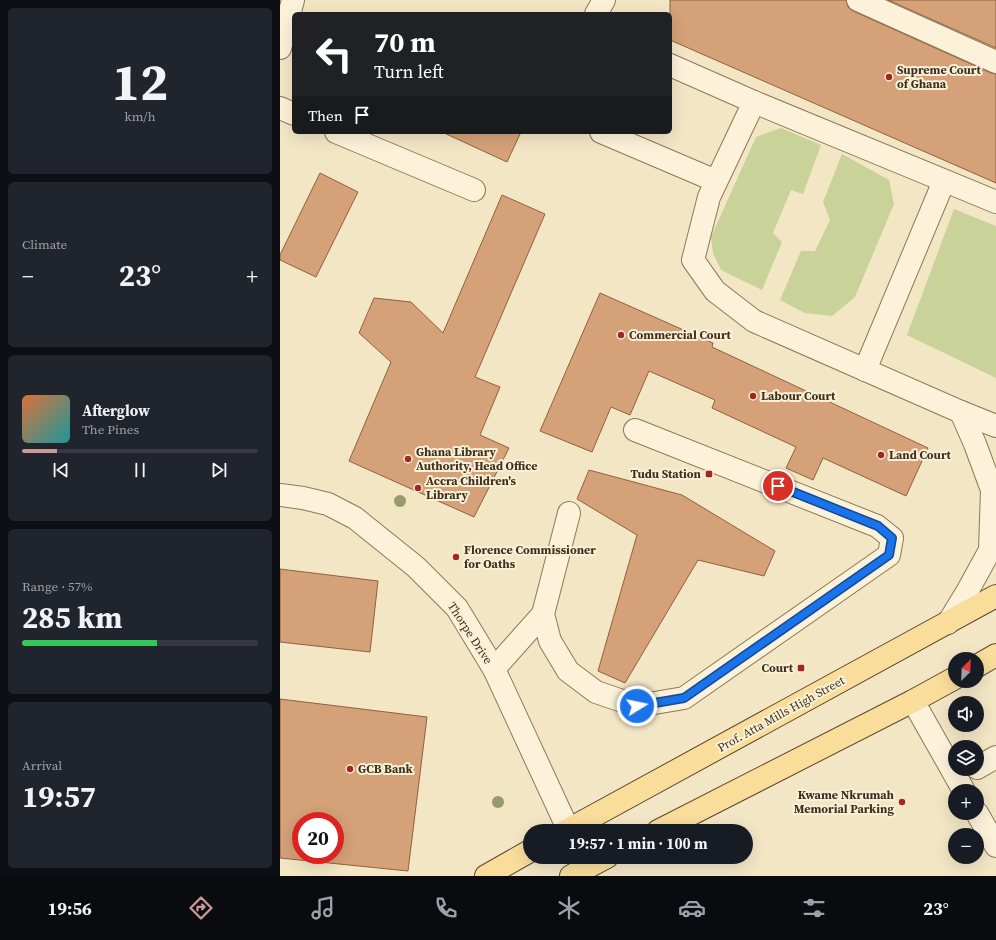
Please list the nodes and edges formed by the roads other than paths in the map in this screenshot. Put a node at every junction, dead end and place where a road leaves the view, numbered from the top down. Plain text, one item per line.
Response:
1 (293, 0) edge
2 (604, 0) edge
3 (858, 0) edge
4 (597, 12) edge
5 (280, 48) edge
6 (996, 62) edge
7 (672, 66) edge
8 (754, 102) junction
9 (280, 108) edge
10 (292, 113) edge
11 (341, 134) edge
12 (606, 134) edge
13 (716, 181) junction
14 (944, 181) junction
15 (474, 190) dead end
16 (996, 202) edge
17 (866, 370) junction
18 (961, 412) junction
19 (996, 426) edge
20 (635, 430) dead end
21 (280, 495) edge
22 (569, 513) dead end
23 (996, 596) edge
24 (543, 614) junction
25 (948, 623) junction
26 (996, 655) edge
27 (984, 662) edge
28 (494, 670) junction
29 (948, 682) edge
30 (913, 701) junction
31 (996, 757) edge
32 (969, 777) edge
33 (981, 820) edge
34 (565, 824) edge
35 (579, 824) edge
36 (672, 824) edge
37 (996, 846) edge
38 (523, 855) edge
39 (593, 864) edge
40 (583, 869) edge
41 (486, 876) edge

1 - 5 street
2 - 4 street
3 - 6 street
7 - 8 street
8 - 13 street
8 - 14 street
9 - 10 street
11 - 15 street
12 - 13 street
13 - 17 street
14 - 16 street
14 - 17 street
17 - 18 street
18 - 19 street
18 - 25 street
20 - 24 street
21 - 28 street, Thorpe Drive
22 - 24 street
23 - 25 main road, Prof. Atta Mills High Street
24 - 28 street
25 - 35 main road, Prof. Atta Mills High Street
26 - 27 main road
28 - 34 street, Thorpe Drive
29 - 30 main road
30 - 32 street
30 - 36 main road
31 - 32 street
33 - 37 street
38 - 41 main road
39 - 40 main road

